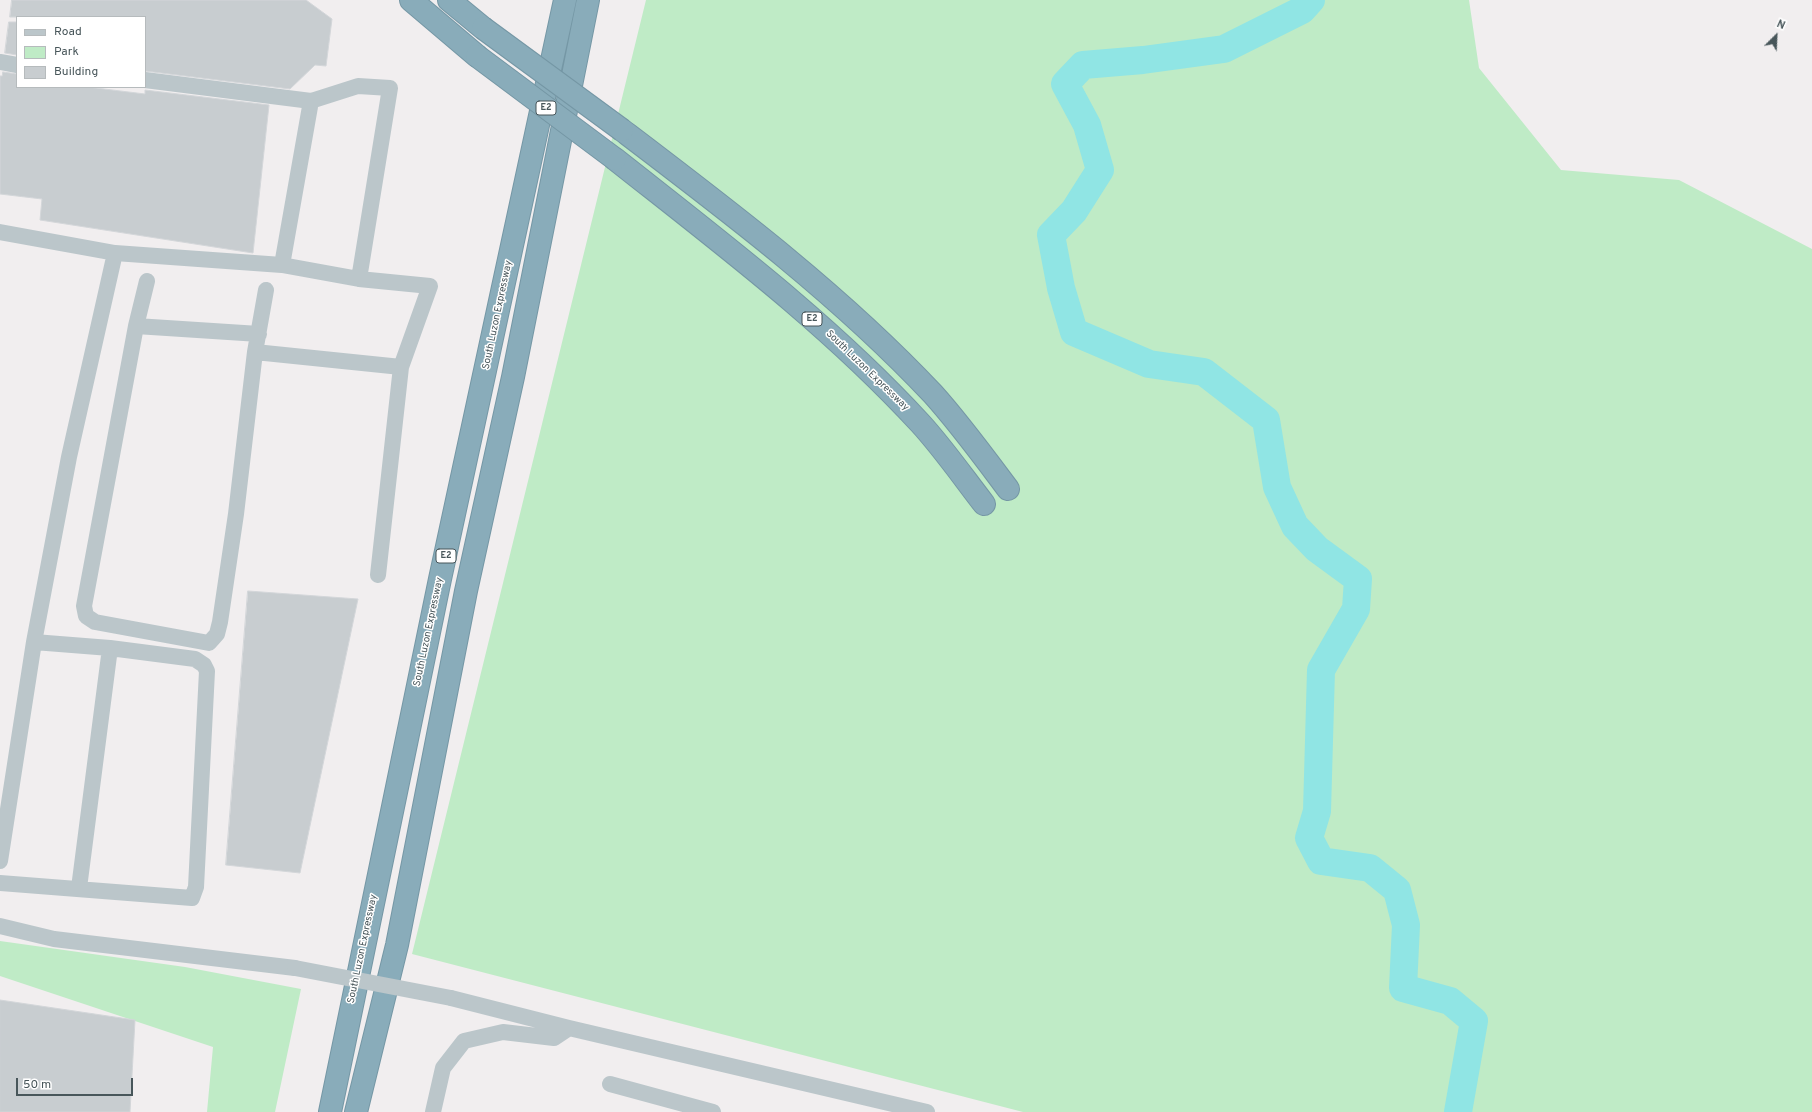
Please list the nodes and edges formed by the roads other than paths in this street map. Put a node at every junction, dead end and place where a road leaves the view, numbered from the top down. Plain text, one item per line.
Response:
1 (411, 0) edge
2 (449, 0) edge
3 (565, 0) edge
4 (588, 0) edge
5 (0, 62) edge
6 (16, 65) edge
7 (146, 80) edge
8 (311, 101) junction
9 (0, 232) edge
10 (115, 253) junction
11 (282, 265) junction
12 (359, 279) junction
13 (147, 282) dead end
14 (266, 290) dead end
15 (136, 326) junction
16 (259, 334) junction
17 (255, 352) junction
18 (401, 367) junction
19 (1008, 489) dead end
20 (984, 504) dead end
21 (378, 575) dead end
22 (34, 642) junction
23 (110, 648) junction
24 (0, 861) edge
25 (0, 883) edge
26 (79, 888) junction
27 (0, 926) edge
28 (569, 1028) junction
29 (610, 1084) dead end
30 (330, 1112) edge
31 (356, 1112) edge
32 (433, 1112) edge
33 (713, 1112) edge
34 (927, 1112) edge

1 - 20 highway, South Luzon Expressway / E2, bridge
2 - 19 highway, bridge
3 - 30 highway, South Luzon Expressway / E2
4 - 31 highway, E2
5 - 6 street
7 - 8 street
8 - 11 street
8 - 12 street
9 - 10 street
10 - 11 street
10 - 22 street
11 - 12 street
12 - 18 street
13 - 15 street
14 - 16 street
15 - 16 street
15 - 17 street
16 - 17 street
17 - 18 street
18 - 21 street
22 - 23 street
22 - 24 street
23 - 26 street
23 - 26 street
25 - 26 street
27 - 28 street, bridge
28 - 32 street
28 - 34 street
29 - 33 street

